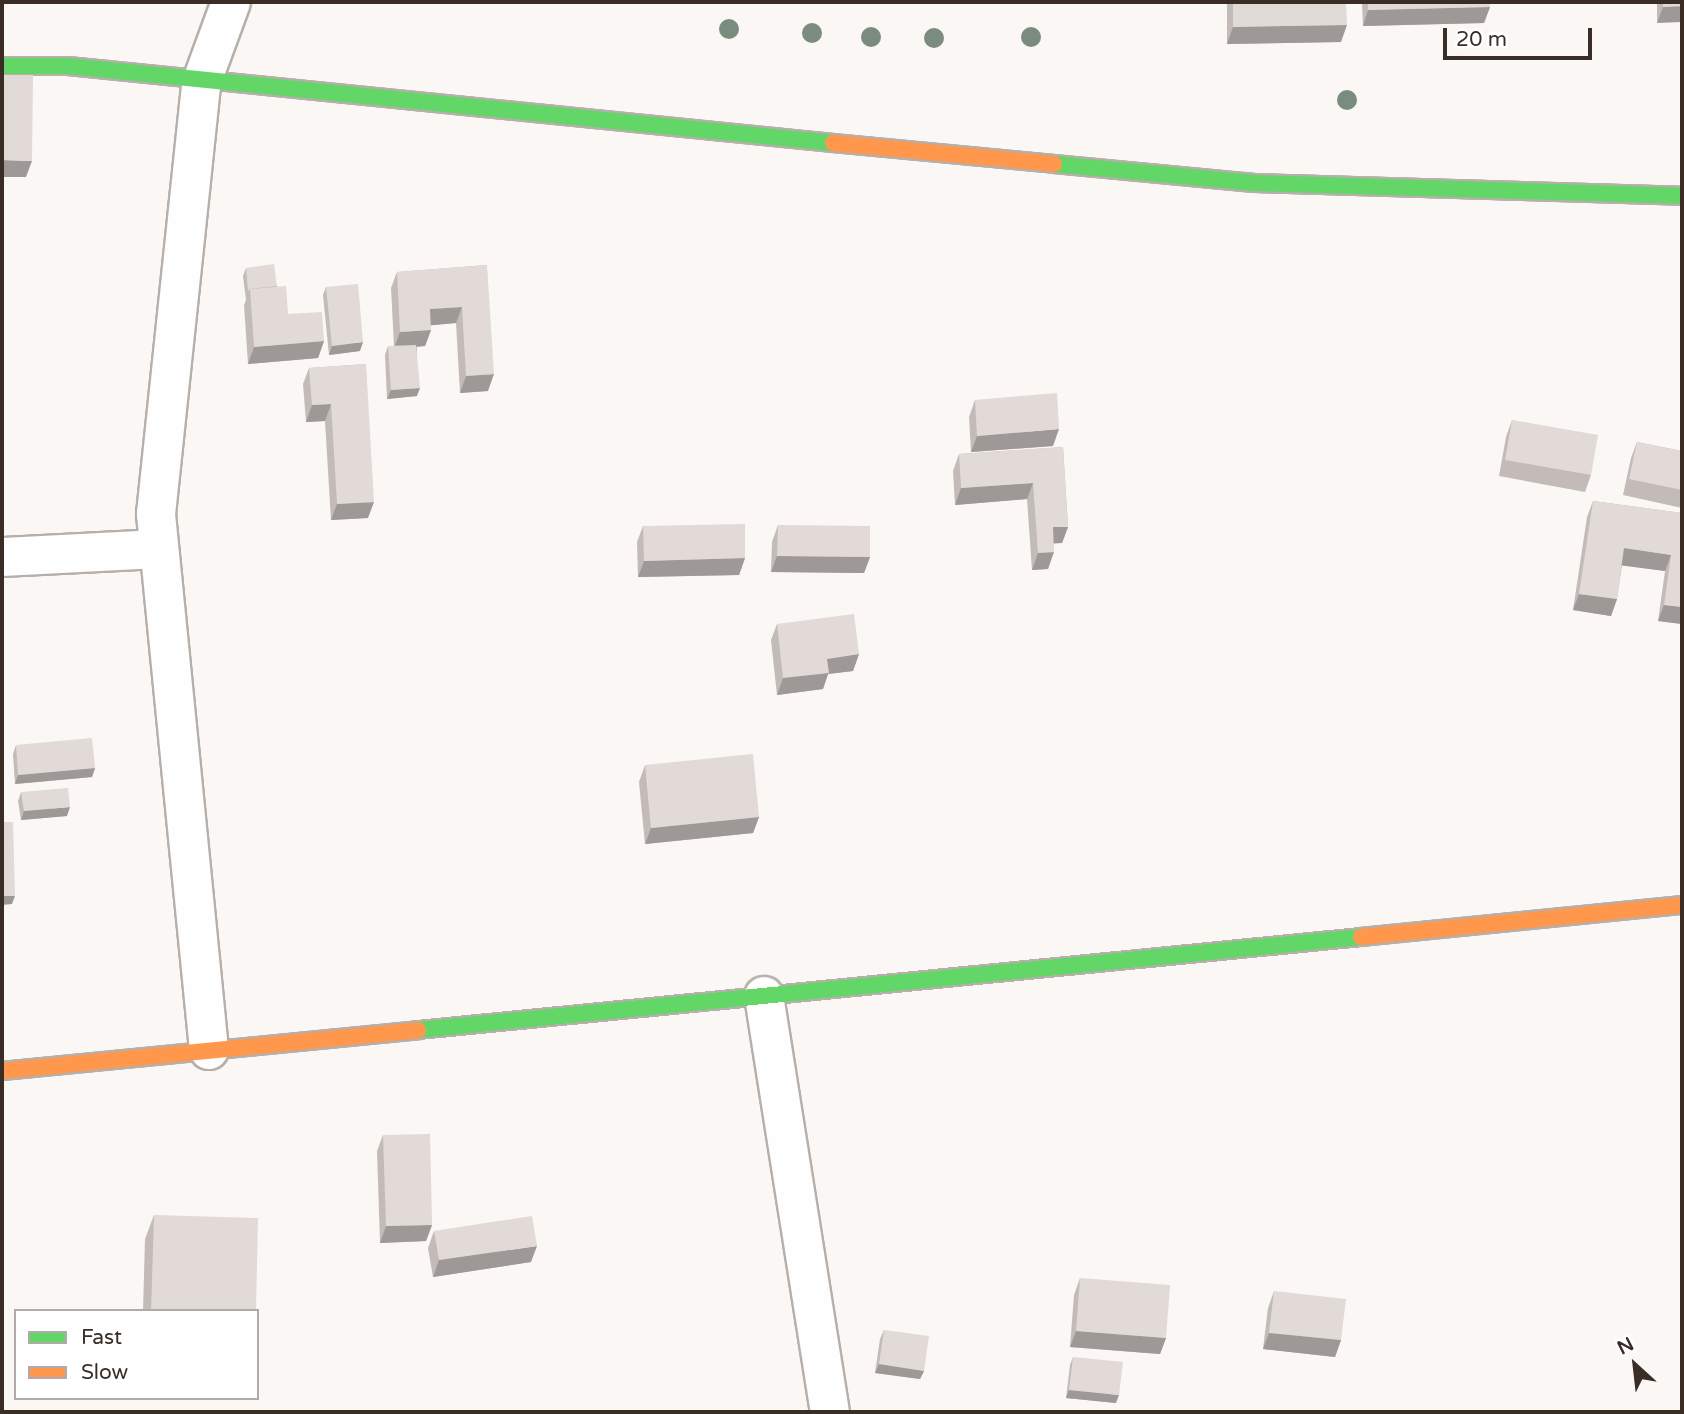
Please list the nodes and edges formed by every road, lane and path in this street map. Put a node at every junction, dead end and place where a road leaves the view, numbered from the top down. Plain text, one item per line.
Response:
1 (231, 2) edge
2 (2, 65) edge
3 (201, 84) junction
4 (1682, 196) edge
5 (159, 549) junction
6 (2, 557) edge
7 (1682, 905) edge
8 (764, 996) junction
9 (209, 1051) junction
10 (2, 1071) edge
11 (830, 1412) edge

1 - 3 street
2 - 3 street
3 - 4 street
3 - 5 street
5 - 6 street
5 - 9 street
7 - 8 street
8 - 9 street
8 - 11 street
9 - 10 street

